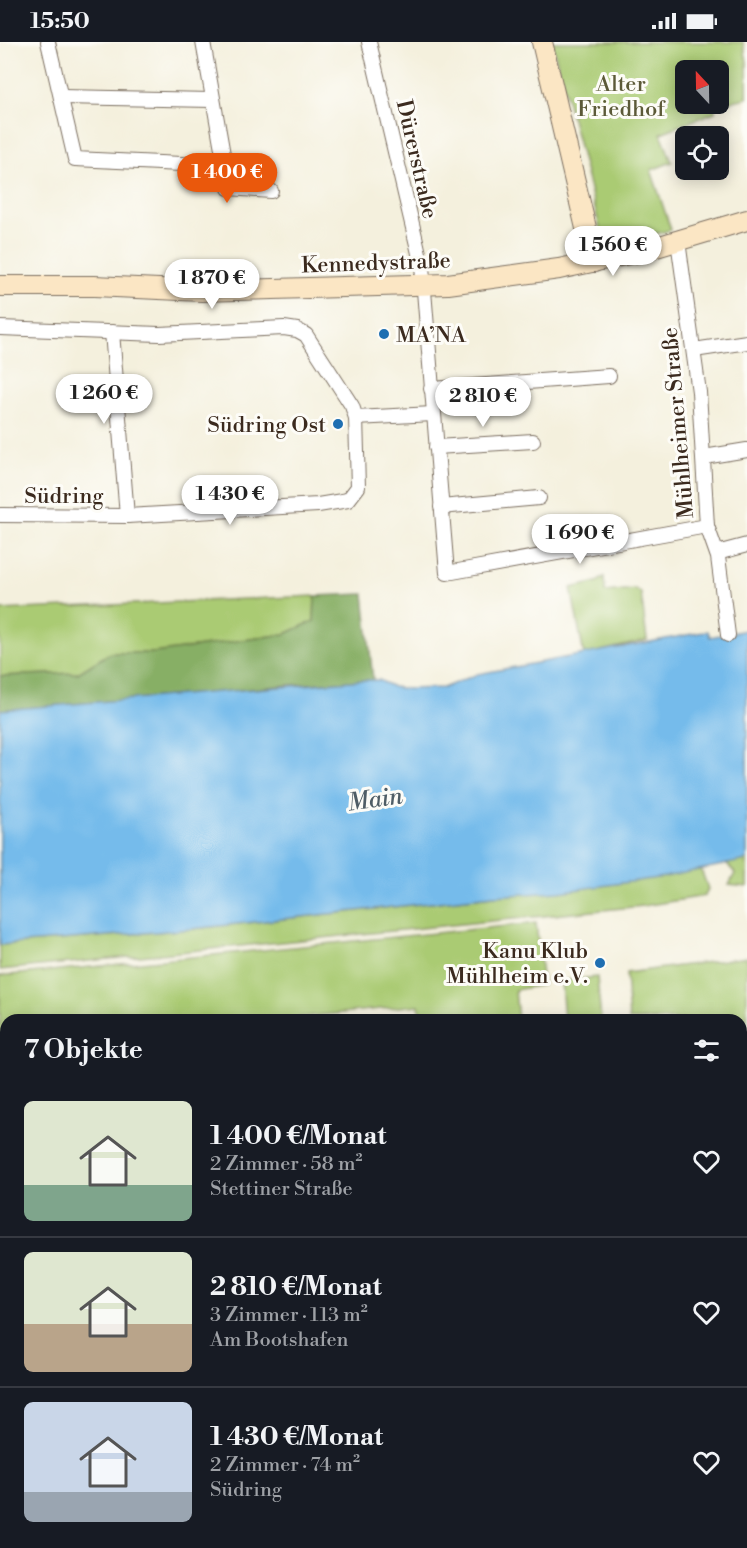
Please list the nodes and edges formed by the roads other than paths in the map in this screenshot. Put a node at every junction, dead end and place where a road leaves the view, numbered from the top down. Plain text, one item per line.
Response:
1 (48, 42) edge
2 (202, 42) edge
3 (369, 42) edge
4 (542, 42) edge
5 (62, 97) junction
6 (212, 100) junction
7 (224, 166) junction
8 (271, 191) dead end
9 (747, 220) edge
10 (678, 241) junction
11 (594, 262) junction
12 (0, 286) edge
13 (424, 286) junction
14 (0, 327) edge
15 (112, 332) junction
16 (747, 342) edge
17 (694, 350) junction
18 (609, 376) dead end
19 (431, 389) junction
20 (433, 414) junction
21 (356, 418) junction
22 (533, 441) dead end
23 (436, 447) junction
24 (747, 450) edge
25 (704, 457) junction
26 (539, 498) dead end
27 (441, 507) junction
28 (0, 515) edge
29 (127, 516) junction
30 (707, 526) junction
31 (747, 545) edge
32 (717, 553) junction
33 (728, 634) dead end

1 - 5 street
2 - 6 street
3 - 13 street, Dürerstraße
4 - 11 main road
5 - 6 street
5 - 7 street
6 - 7 street
7 - 8 street
9 - 10 main road, Kennedystraße
10 - 11 main road, Kennedystraße
10 - 17 street, Mühlheimer Straße
11 - 13 main road, Kennedystraße
12 - 13 main road, Kennedystraße
13 - 19 street, Dürerstraße
14 - 15 street, Südring
15 - 21 street, Südring
15 - 29 street, Südring
16 - 17 street
17 - 25 street, Mühlheimer Straße
18 - 19 street
19 - 20 street, Dürerstraße
20 - 21 street
20 - 23 street, Dürerstraße
21 - 29 street, Südring
22 - 23 street
23 - 27 street, Dürerstraße
24 - 25 street
25 - 30 street, Mühlheimer Straße
26 - 27 street
27 - 30 street, Dürerstraße
28 - 29 street, Südring
30 - 32 street, Mühlheimer Straße
31 - 32 street
32 - 33 street, Mühlheimer Straße

